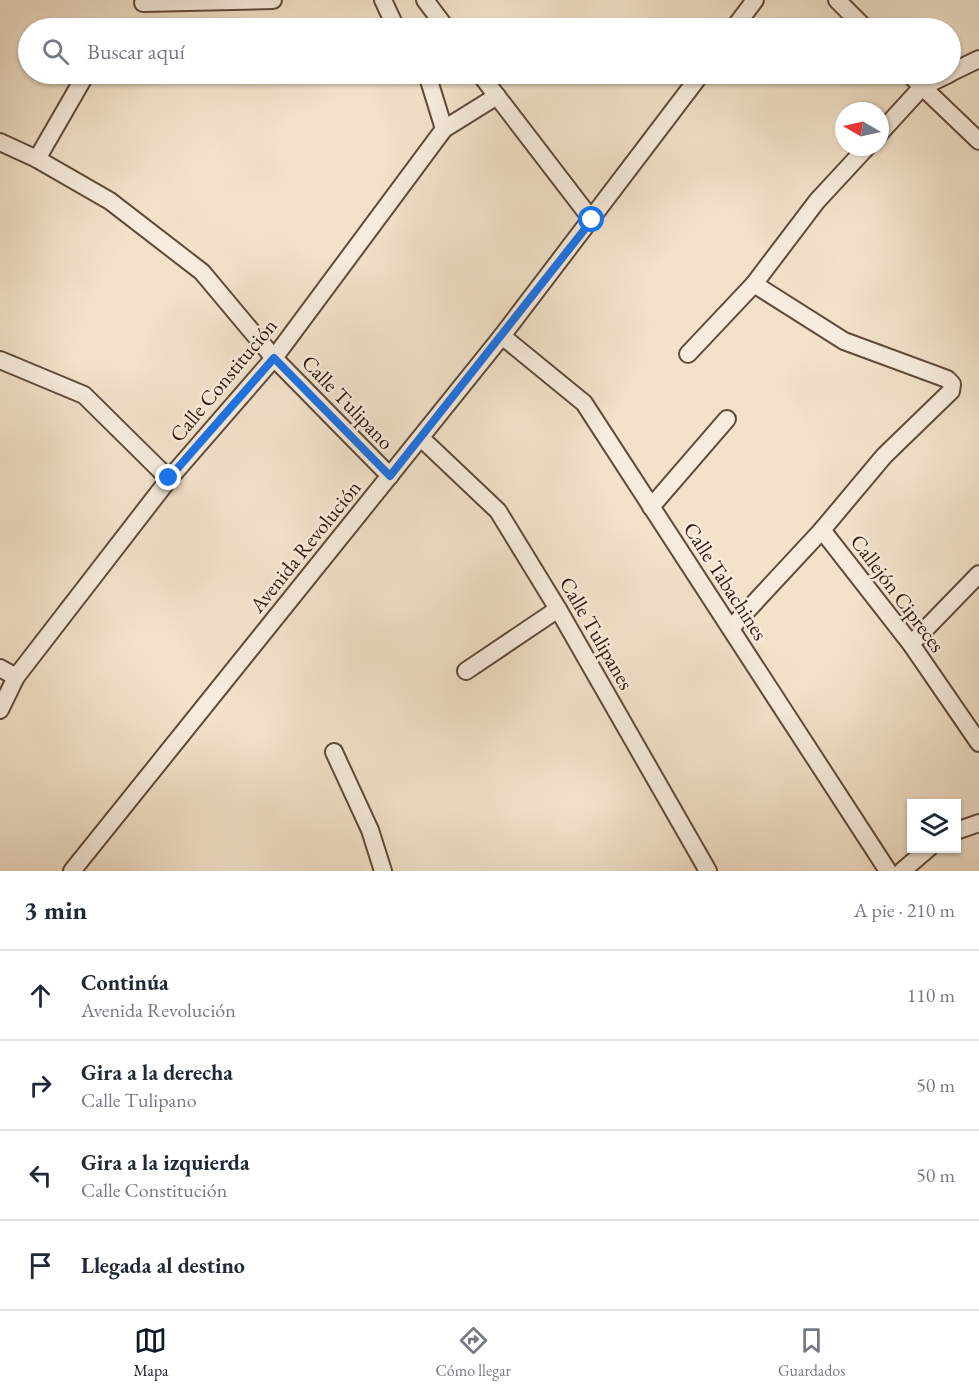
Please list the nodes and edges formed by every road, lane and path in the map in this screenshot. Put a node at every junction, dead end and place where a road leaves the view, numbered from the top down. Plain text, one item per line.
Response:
1 (273, 0) edge
2 (383, 0) edge
3 (425, 0) edge
4 (755, 0) edge
5 (837, 0) edge
6 (143, 3) dead end
7 (391, 18) edge
8 (438, 18) edge
9 (742, 18) edge
10 (855, 18) edge
11 (979, 59) edge
12 (961, 68) edge
13 (80, 84) edge
14 (430, 84) edge
15 (488, 84) edge
16 (694, 84) edge
17 (919, 84) edge
18 (928, 84) edge
19 (922, 87) junction
20 (497, 96) junction
21 (889, 123) edge
22 (444, 129) junction
23 (979, 141) edge
24 (0, 142) edge
25 (859, 156) edge
26 (37, 159) junction
27 (592, 220) junction
28 (754, 285) junction
29 (502, 336) junction
30 (688, 354) dead end
31 (274, 358) junction
32 (0, 360) edge
33 (727, 419) dead end
34 (421, 438) junction
35 (390, 476) junction
36 (169, 478) junction
37 (651, 507) junction
38 (822, 530) junction
39 (979, 574) edge
40 (558, 609) junction
41 (731, 628) junction
42 (911, 644) junction
43 (0, 669) edge
44 (466, 670) dead end
45 (16, 677) junction
46 (0, 710) edge
47 (979, 743) edge
48 (333, 753) dead end
49 (979, 823) edge
50 (961, 830) edge
51 (924, 853) edge
52 (72, 871) edge
53 (383, 871) edge
54 (708, 871) edge
55 (888, 871) edge
56 (902, 871) edge

1 - 6 street
2 - 7 street
3 - 8 street
4 - 9 street
5 - 10 street
11 - 12 street
13 - 26 street
14 - 22 street
15 - 20 street
16 - 27 street, Avenida Revolución
17 - 19 street
18 - 19 street
19 - 21 street
19 - 23 street
20 - 22 street, Calle Constitución
20 - 27 street
22 - 31 street, Calle Constitución
24 - 26 street, Calle Tulipano
25 - 28 street
26 - 31 street, Calle Tulipano
27 - 29 street, Avenida Revolución
28 - 30 street
28 - 38 street
29 - 34 street, Avenida Revolución
29 - 37 street, Calle Tabachines
31 - 35 street, Calle Tulipano
31 - 36 street, Calle Constitución
32 - 36 street
33 - 37 street
34 - 35 street, Avenida Revolución
34 - 40 street, Calle Tulipanes
35 - 52 street, Avenida Revolución
36 - 45 street, Calle Constitución
37 - 41 street, Calle Tabachines
38 - 41 street
38 - 42 street, Callejón Cipreces
39 - 42 street
40 - 44 street
40 - 54 street, Calle Tulipanes
41 - 55 street, Calle Tabachines
42 - 47 street, Callejón Cipreces
43 - 45 street
45 - 46 street, Calle Constitución
48 - 53 street
49 - 50 street
51 - 56 street

